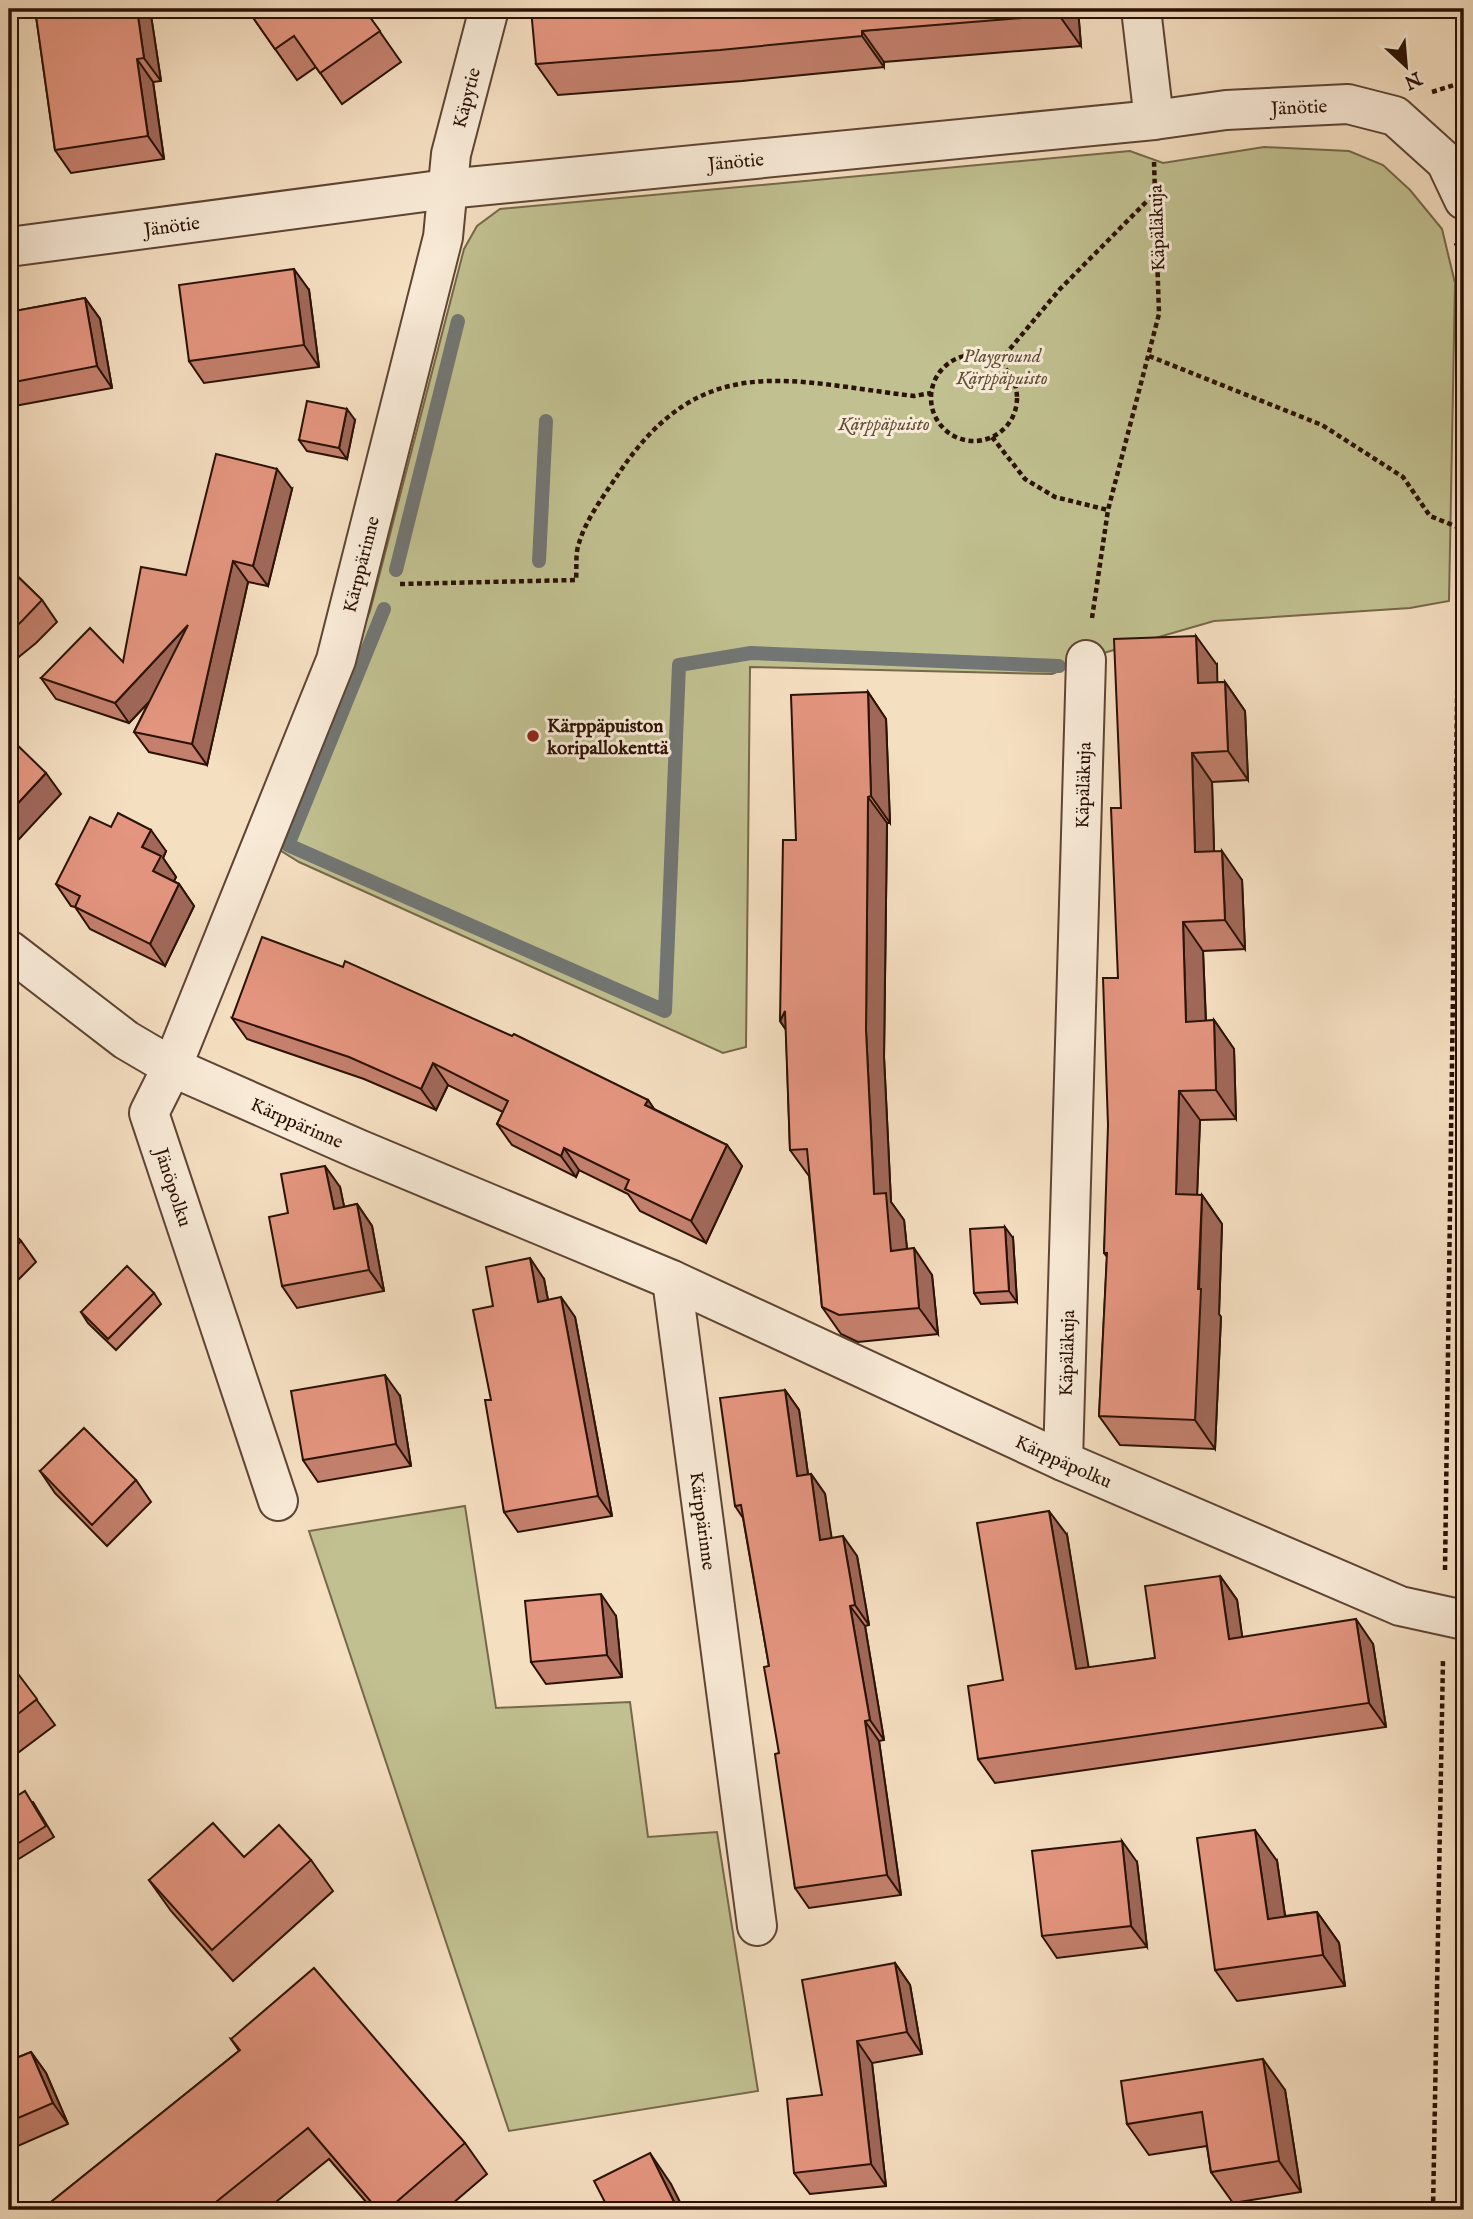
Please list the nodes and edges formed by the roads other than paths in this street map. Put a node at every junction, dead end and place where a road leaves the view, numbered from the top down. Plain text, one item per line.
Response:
1 (489, 9) edge
2 (1141, 9) edge
3 (1154, 120) junction
4 (447, 188) junction
5 (1460, 218) edge
6 (9, 247) edge
7 (1086, 660) road end
8 (9, 950) edge
9 (172, 1067) junction
10 (672, 1280) junction
11 (1063, 1461) junction
12 (278, 1501) dead end
13 (1454, 1618) edge
14 (757, 1926) dead end

1 - 4 street, Käpytie
2 - 3 street
3 - 4 street, Jänötie
3 - 5 street, Jänötie
4 - 6 street, Jänötie
4 - 9 street, Kärppärinne
7 - 11 street, Käpäläkuja
8 - 9 street
9 - 10 street, Kärppärinne
9 - 12 street, Jänöpolku
10 - 11 street, Kärppäpolku
10 - 14 street, Kärppärinne
11 - 13 street, Kärppäpolku

